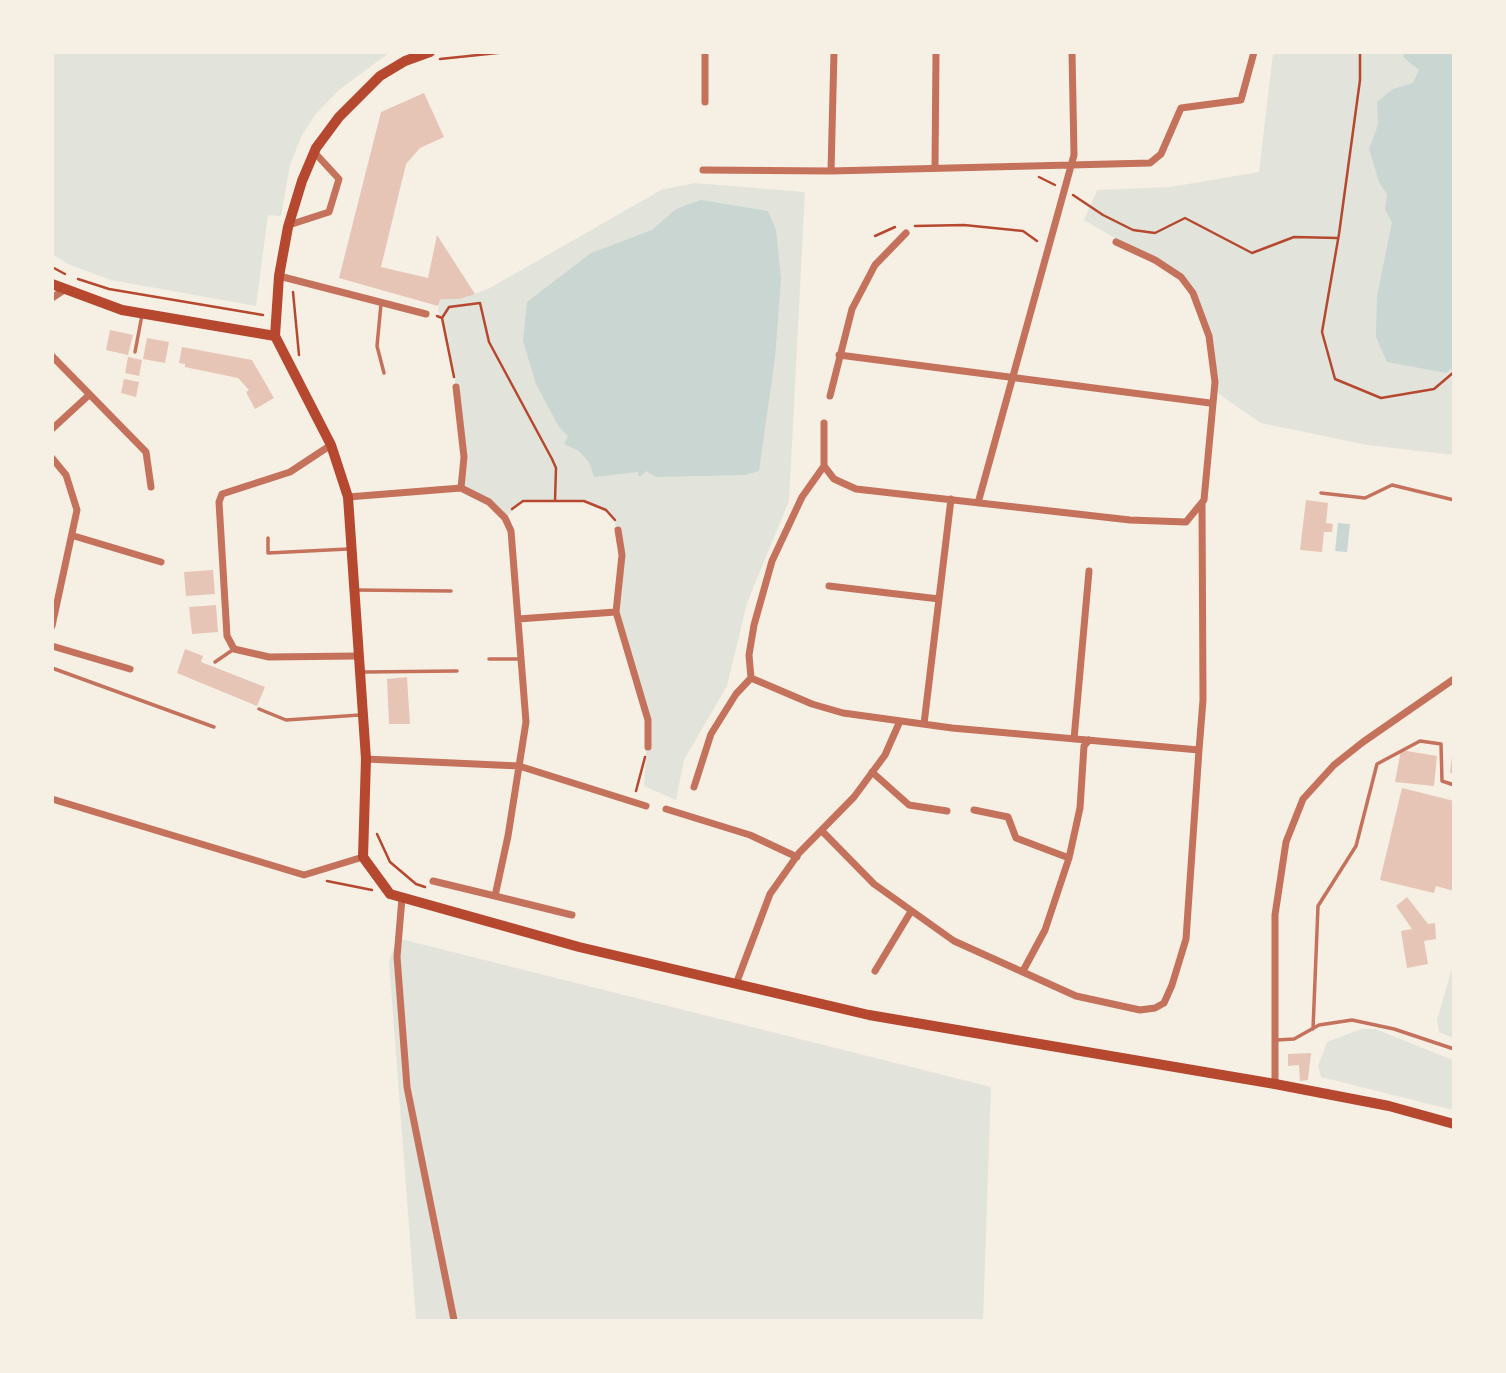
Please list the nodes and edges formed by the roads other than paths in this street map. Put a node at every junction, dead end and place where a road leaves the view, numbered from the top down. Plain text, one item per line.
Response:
1 (705, 52) edge
2 (834, 52) edge
3 (936, 52) edge
4 (1072, 52) edge
5 (1254, 52) edge
6 (431, 57) edge
7 (705, 102) dead end
8 (314, 153) junction
9 (1071, 163) junction
10 (935, 167) junction
11 (703, 170) dead end
12 (831, 171) junction
13 (289, 225) junction
14 (909, 229) road end
15 (1116, 243) dead end
16 (279, 276) junction
17 (52, 284) edge
18 (64, 290) junction
19 (52, 298) edge
20 (381, 304) junction
21 (142, 313) junction
22 (426, 314) road end
23 (275, 336) junction
24 (135, 352) dead end
25 (839, 355) junction
26 (52, 356) edge
27 (384, 373) dead end
28 (1012, 378) junction
29 (456, 387) road end
30 (89, 395) junction
31 (830, 396) dead end
32 (1210, 403) junction
33 (824, 423) dead end
34 (52, 429) edge
35 (331, 445) junction
36 (52, 458) edge
37 (824, 466) junction
38 (151, 487) dead end
39 (461, 488) junction
40 (1321, 493) dead end
41 (348, 497) junction
42 (951, 499) junction
43 (1454, 500) edge
44 (978, 503) junction
45 (1202, 503) junction
46 (618, 530) road end
47 (74, 536) junction
48 (268, 538) dead end
49 (351, 549) junction
50 (161, 562) dead end
51 (1089, 570) dead end
52 (829, 586) dead end
53 (353, 590) junction
54 (450, 591) dead end
55 (939, 599) junction
56 (616, 612) junction
57 (518, 619) junction
58 (52, 626) edge
59 (52, 646) edge
60 (234, 649) junction
61 (356, 656) junction
62 (489, 659) dead end
63 (520, 659) junction
64 (215, 662) dead end
65 (52, 668) edge
66 (130, 669) dead end
67 (457, 671) dead end
68 (357, 673) junction
69 (751, 678) junction
70 (1454, 678) edge
71 (260, 709) dead end
72 (360, 715) junction
73 (900, 721) junction
74 (923, 724) junction
75 (214, 727) dead end
76 (1074, 739) junction
77 (1089, 740) junction
78 (648, 747) road end
79 (1199, 750) junction
80 (366, 759) junction
81 (519, 766) junction
82 (872, 772) junction
83 (1454, 785) edge
84 (694, 788) dead end
85 (52, 799) edge
86 (646, 806) dead end
87 (666, 809) dead end
88 (974, 810) dead end
89 (947, 811) dead end
90 (823, 832) junction
91 (363, 857) junction
92 (797, 857) junction
93 (1069, 858) junction
94 (433, 881) dead end
95 (495, 896) junction
96 (402, 898) junction
97 (910, 913) junction
98 (572, 915) dead end
99 (875, 971) dead end
100 (1023, 971) junction
101 (736, 984) junction
102 (1312, 1029) junction
103 (1276, 1040) junction
104 (1454, 1049) edge
105 (1275, 1084) junction
106 (1454, 1124) edge
107 (454, 1321) edge

1 - 7 street
2 - 12 street
3 - 10 street
4 - 9 street
5 - 9 street
6 - 8 main road
8 - 13 main road
8 - 13 street
9 - 10 street
9 - 28 street
10 - 12 street
11 - 12 street
13 - 16 main road
14 - 25 street
15 - 32 street
16 - 20 street
16 - 23 main road
17 - 18 main road
18 - 19 street
18 - 21 main road
20 - 22 street
20 - 27 lane
21 - 23 main road
21 - 24 lane
23 - 35 main road
25 - 28 street
25 - 31 street
26 - 30 street
28 - 32 street
28 - 44 street
29 - 39 street
30 - 34 street
30 - 38 street
32 - 45 street
33 - 37 street
35 - 41 main road
35 - 60 street
36 - 47 street
37 - 42 street
37 - 69 street
39 - 41 street
39 - 57 street
40 - 43 lane
41 - 49 main road
42 - 44 street
42 - 55 street
44 - 45 street
45 - 79 street
46 - 56 street
47 - 50 street
47 - 58 street
48 - 49 lane
49 - 53 main road
51 - 76 street
52 - 55 street
53 - 54 lane
53 - 61 main road
55 - 74 street
56 - 57 street
56 - 78 street
57 - 63 street
59 - 66 street
60 - 61 street
60 - 64 lane
61 - 68 main road
62 - 63 lane
63 - 81 street
65 - 75 lane
67 - 68 lane
68 - 72 main road
69 - 73 street
69 - 84 street
70 - 103 street
71 - 72 lane
72 - 80 main road
73 - 74 street
73 - 82 street
74 - 76 street
76 - 77 street
77 - 79 street
77 - 93 street
79 - 100 street
80 - 81 street
80 - 91 main road
81 - 86 street
81 - 95 street
82 - 89 street
82 - 90 street
83 - 102 lane
85 - 91 street
87 - 92 street
88 - 93 street
90 - 92 street
90 - 97 street
91 - 96 main road
92 - 101 street
93 - 100 street
94 - 95 street
95 - 98 street
96 - 101 main road
96 - 107 street
97 - 99 street
97 - 100 street
101 - 105 main road
102 - 103 lane
102 - 104 lane
103 - 105 street
105 - 106 main road

